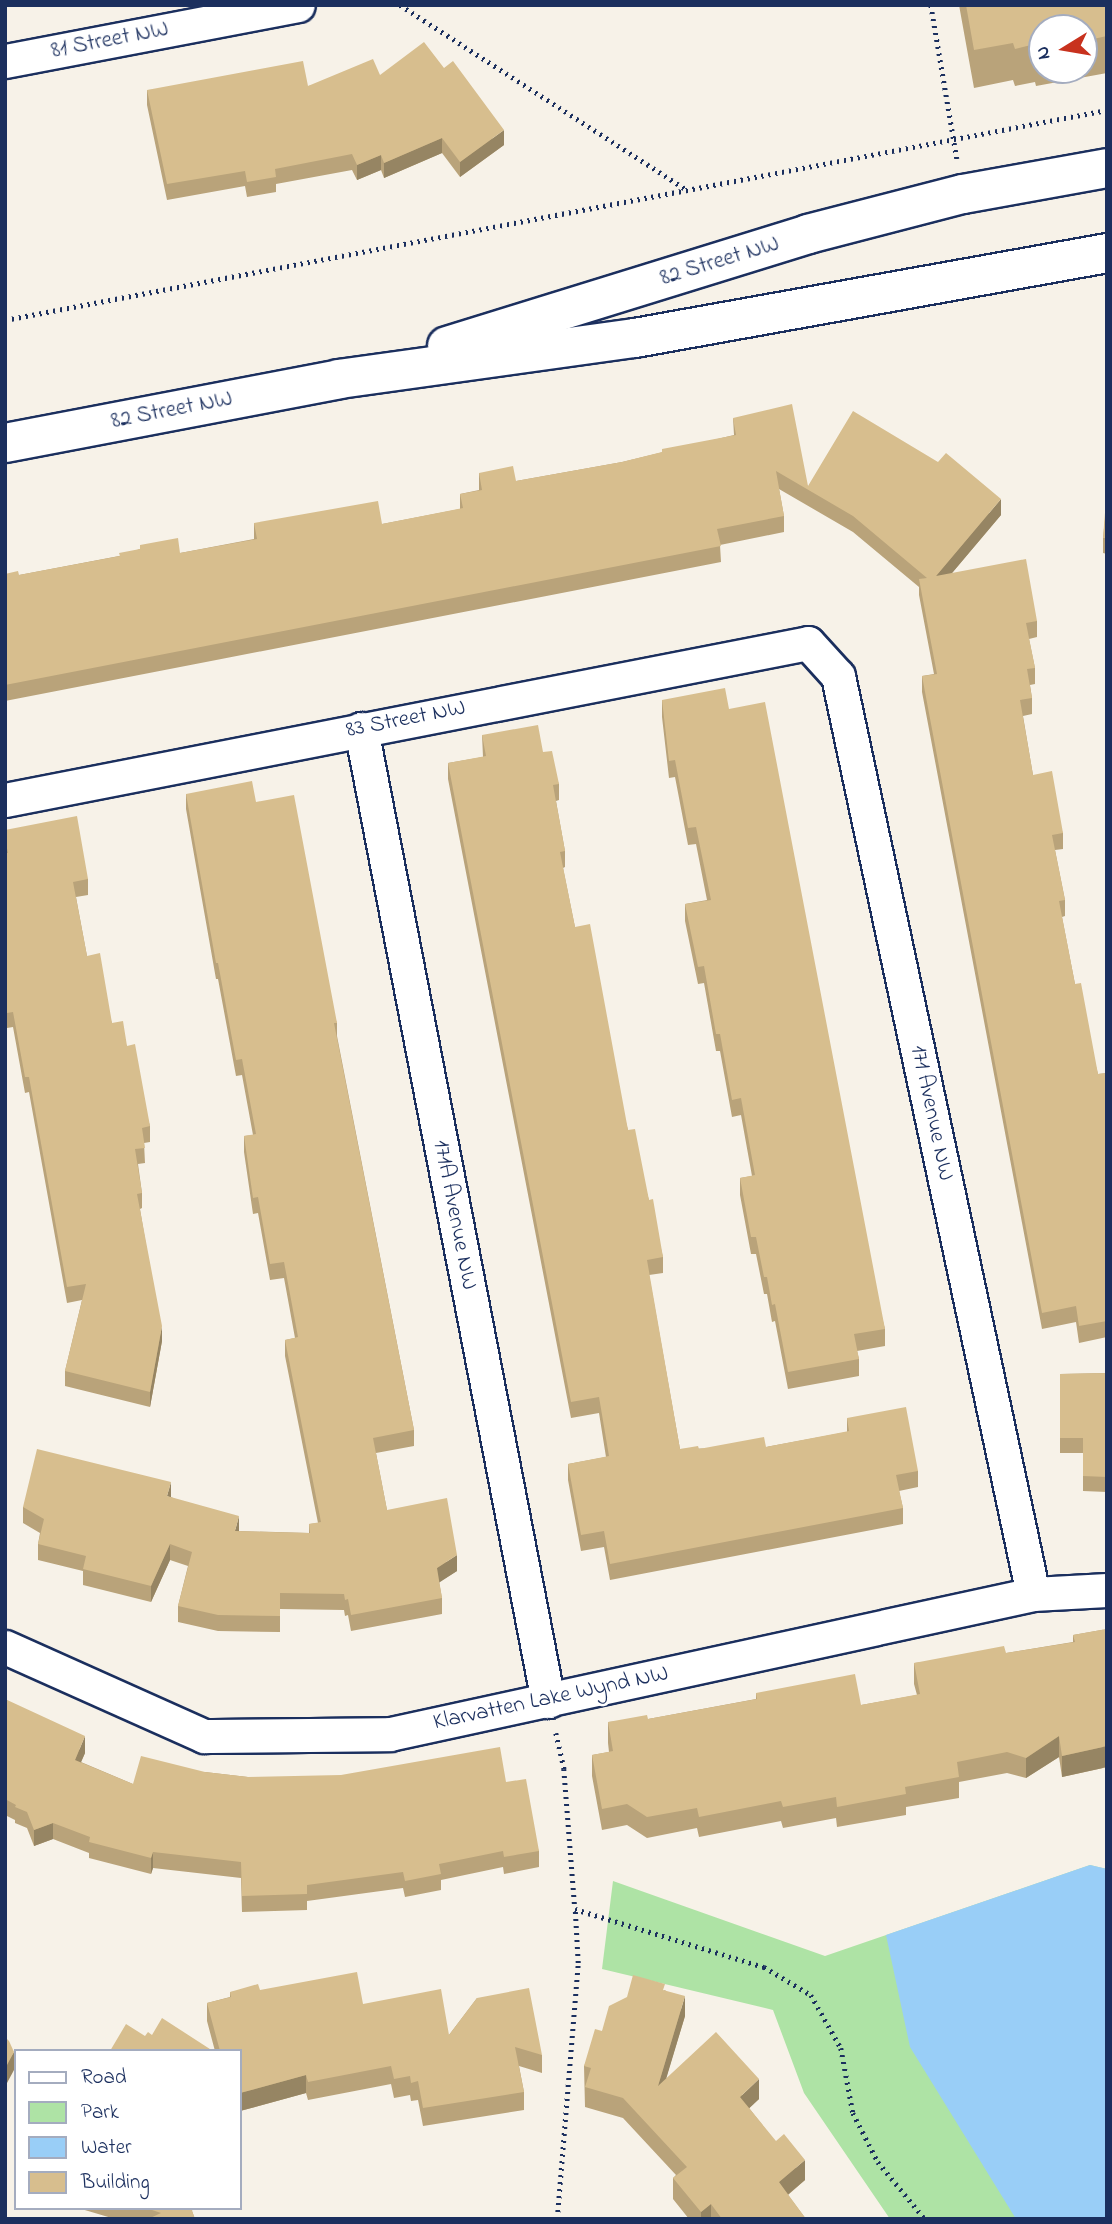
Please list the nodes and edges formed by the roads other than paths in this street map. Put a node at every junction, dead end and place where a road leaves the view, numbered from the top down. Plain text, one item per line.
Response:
1 (298, 5) edge
2 (5, 61) edge
3 (1107, 168) edge
4 (1107, 253) edge
5 (339, 379) junction
6 (5, 443) edge
7 (808, 643) joint
8 (361, 729) junction
9 (5, 800) edge
10 (1107, 1590) edge
11 (1032, 1594) junction
12 (5, 1647) edge
13 (548, 1701) junction

1 - 2 street, 81 Street NW
3 - 5 main road, 82 Street NW
4 - 5 main road, 82 Street NW
5 - 6 main road, 82 Street NW
7 - 8 street, 83 Street NW
7 - 11 street, 171 Avenue NW
8 - 9 street, 83 Street NW
8 - 13 street, 171A Avenue NW
10 - 11 street, Klarvatten Lake Wynd NW
11 - 13 street, Klarvatten Lake Wynd NW
12 - 13 street, Klarvatten Lake Wynd NW

